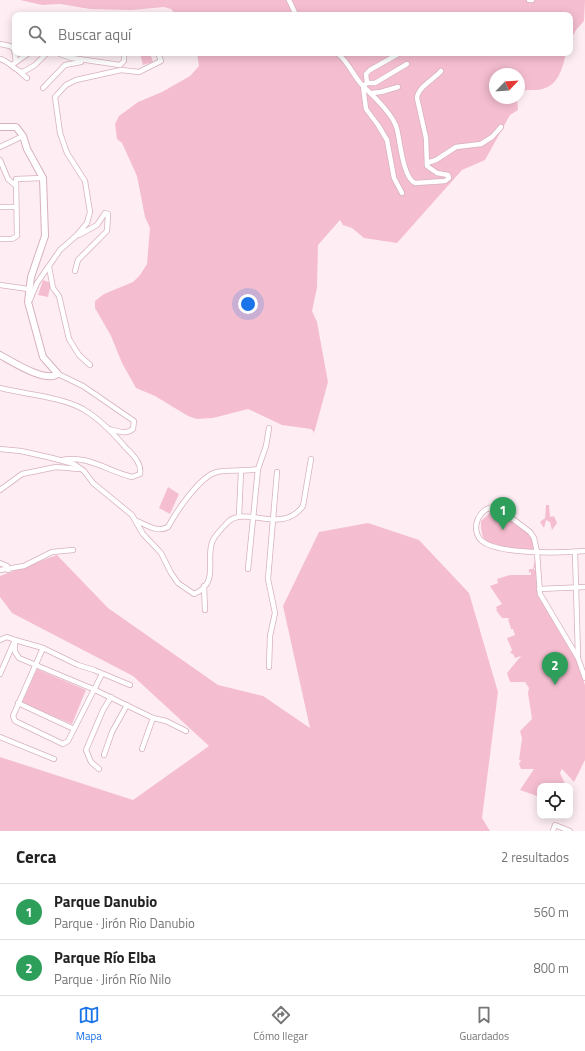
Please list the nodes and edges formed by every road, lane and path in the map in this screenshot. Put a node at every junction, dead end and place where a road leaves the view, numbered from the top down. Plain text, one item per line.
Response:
1 (289, 0) edge
2 (529, 0) edge
3 (532, 0) edge
4 (295, 12) edge
5 (0, 44) edge
6 (12, 47) edge
7 (15, 56) edge
8 (25, 56) edge
9 (44, 56) edge
10 (70, 56) edge
11 (124, 56) edge
12 (159, 56) edge
13 (341, 56) edge
14 (395, 56) edge
15 (0, 59) edge
16 (91, 61) junction
17 (107, 63) junction
18 (14, 64) junction
19 (407, 64) dead end
20 (441, 70) dead end
21 (20, 72) junction
22 (107, 74) junction
23 (27, 78) dead end
24 (365, 85) junction
25 (398, 87) dead end
26 (43, 88) dead end
27 (372, 93) junction
28 (0, 127) edge
29 (501, 127) dead end
30 (23, 136) junction
31 (0, 147) edge
32 (0, 160) edge
33 (427, 163) junction
34 (6, 174) junction
35 (0, 176) edge
36 (43, 178) junction
37 (16, 186) junction
38 (402, 193) dead end
39 (16, 207) junction
40 (0, 208) edge
41 (77, 235) junction
42 (0, 239) edge
43 (49, 267) junction
44 (75, 271) dead end
45 (0, 285) edge
46 (28, 289) junction
47 (28, 304) junction
48 (0, 355) edge
49 (90, 365) dead end
50 (58, 374) junction
51 (0, 388) edge
52 (269, 428) dead end
53 (109, 429) junction
54 (0, 450) edge
55 (311, 459) dead end
56 (60, 460) junction
57 (258, 469) junction
58 (84, 471) junction
59 (241, 471) junction
60 (277, 472) dead end
61 (0, 490) edge
62 (239, 516) junction
63 (253, 518) junction
64 (274, 519) junction
65 (137, 521) junction
66 (73, 550) dead end
67 (585, 551) edge
68 (537, 552) junction
69 (575, 552) junction
70 (0, 563) edge
71 (248, 569) dead end
72 (0, 570) edge
73 (8, 570) junction
74 (204, 586) junction
75 (576, 587) junction
76 (585, 587) edge
77 (539, 589) junction
78 (205, 610) dead end
79 (0, 640) edge
80 (15, 640) junction
81 (42, 648) junction
82 (578, 658) junction
83 (36, 665) junction
84 (269, 667) dead end
85 (0, 674) edge
86 (102, 674) junction
87 (585, 678) edge
88 (130, 685) dead end
89 (94, 689) junction
90 (110, 698) junction
91 (18, 703) junction
92 (127, 705) junction
93 (153, 718) junction
94 (74, 729) junction
95 (186, 731) dead end
96 (0, 737) edge
97 (142, 749) dead end
98 (104, 755) dead end
99 (54, 759) dead end
100 (98, 769) dead end
101 (553, 831) edge
102 (570, 831) edge

1 - 4 street
2 - 3 street
5 - 6 street
7 - 18 street
8 - 18 street
9 - 21 street
10 - 16 street
11 - 17 street
12 - 22 street
13 - 24 street
14 - 24 street
15 - 18 street
16 - 17 street
16 - 26 street
17 - 22 street
18 - 21 street
19 - 24 street
20 - 33 street
21 - 23 street
22 - 41 street
24 - 27 street
24 - 38 street
25 - 27 street
27 - 33 street
28 - 30 street
29 - 33 street
30 - 31 street
30 - 36 street
32 - 34 street
34 - 35 street
34 - 37 street
36 - 37 street
36 - 46 street
37 - 39 street
39 - 40 street
39 - 42 street
41 - 43 street
41 - 44 street
43 - 47 street
43 - 49 street
45 - 46 street
46 - 47 street
47 - 50 street
48 - 50 street
50 - 53 street
51 - 53 street
52 - 57 street
53 - 56 street
54 - 56 street
55 - 64 street
56 - 58 street
57 - 59 street
57 - 63 street
58 - 61 street
58 - 65 street
59 - 62 street
59 - 65 street
60 - 64 street
62 - 63 street
62 - 74 street
63 - 64 street
63 - 71 street
64 - 84 street
65 - 74 street
66 - 73 street
67 - 69 street
68 - 68 street
68 - 69 street
68 - 77 street
69 - 75 street
70 - 73 street
72 - 73 street
74 - 78 street
75 - 76 street
75 - 77 street
75 - 82 street
77 - 82 street
79 - 80 street
80 - 81 street
80 - 83 street
80 - 85 street
81 - 83 street
81 - 86 street
82 - 87 street
83 - 89 street
83 - 91 street
86 - 88 street
86 - 89 street
89 - 90 street
89 - 94 street
90 - 92 street
90 - 100 street
91 - 94 street
91 - 94 street
92 - 93 street
92 - 98 street
93 - 95 street
93 - 97 street
96 - 99 street
101 - 102 street

